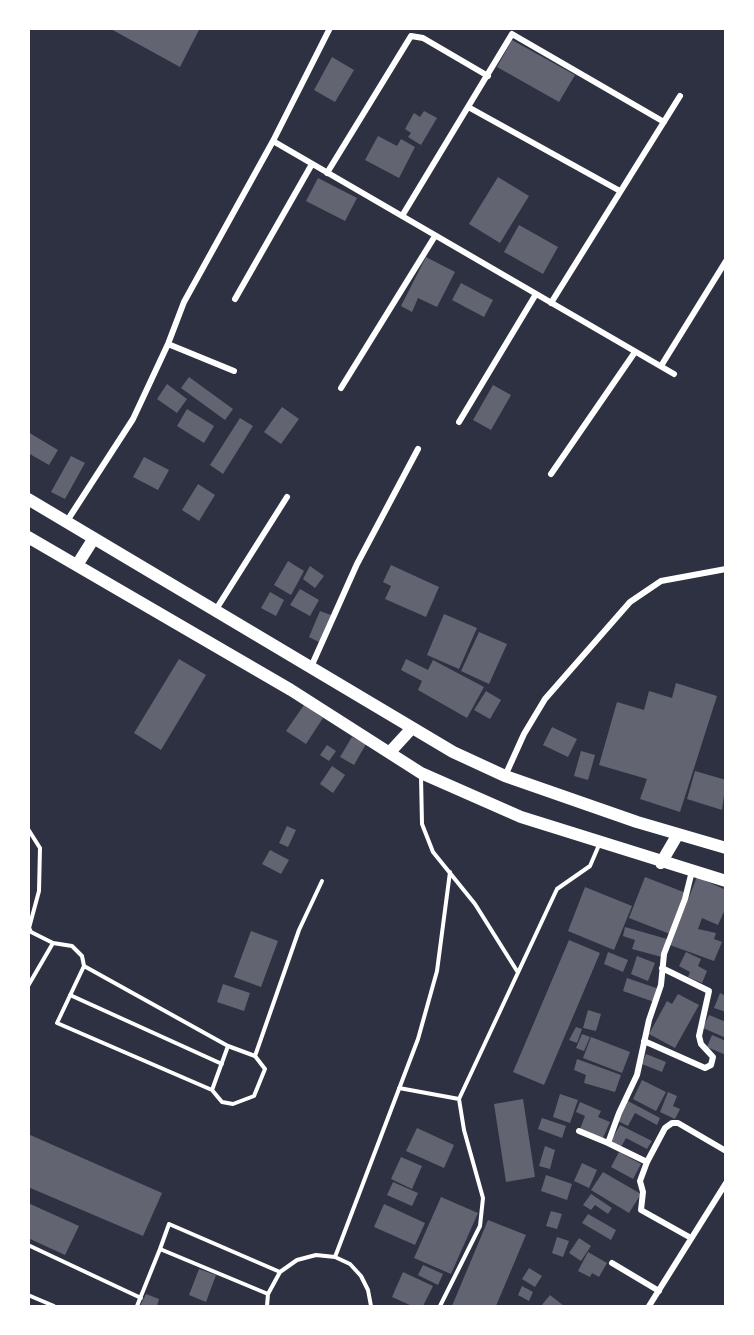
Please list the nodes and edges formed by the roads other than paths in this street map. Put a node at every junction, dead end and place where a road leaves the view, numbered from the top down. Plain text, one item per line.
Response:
1 (330, 28) edge
2 (488, 76) junction
3 (680, 96) dead end
4 (470, 108) junction
5 (664, 122) junction
6 (273, 141) junction
7 (312, 164) junction
8 (327, 173) junction
9 (620, 191) junction
10 (402, 216) junction
11 (435, 236) junction
12 (726, 261) edge
13 (536, 294) junction
14 (235, 299) dead end
15 (551, 303) junction
16 (168, 344) junction
17 (635, 352) junction
18 (661, 366) junction
19 (234, 370) dead end
20 (674, 374) dead end
21 (341, 388) dead end
22 (459, 422) dead end
23 (418, 449) dead end
24 (551, 474) dead end
25 (287, 497) dead end
26 (28, 499) edge
27 (67, 521) junction
28 (28, 537) edge
29 (94, 538) junction
30 (77, 565) junction
31 (726, 569) edge
32 (215, 610) junction
33 (311, 667) junction
34 (412, 728) junction
35 (390, 752) junction
36 (421, 773) junction
37 (506, 776) junction
38 (28, 829) edge
39 (678, 834) junction
40 (601, 842) junction
41 (726, 848) edge
42 (661, 863) junction
43 (692, 871) junction
44 (450, 872) junction
45 (322, 881) dead end
46 (726, 881) edge
47 (53, 943) junction
48 (84, 966) junction
49 (662, 968) junction
50 (517, 971) junction
51 (28, 986) edge
52 (70, 995) junction
53 (644, 1041) junction
54 (228, 1046) junction
55 (255, 1056) junction
56 (222, 1064) junction
57 (399, 1088) junction
58 (212, 1090) junction
59 (459, 1099) junction
60 (579, 1131) dead end
61 (608, 1143) junction
62 (726, 1151) edge
63 (647, 1162) junction
64 (726, 1183) edge
65 (691, 1238) junction
66 (28, 1245) edge
67 (160, 1248) junction
68 (335, 1257) junction
69 (612, 1263) dead end
70 (280, 1272) junction
71 (659, 1291) junction
72 (268, 1294) junction
73 (28, 1295) edge
74 (141, 1298) junction
75 (54, 1306) edge
76 (137, 1306) edge
77 (267, 1306) edge
78 (371, 1306) edge
79 (440, 1306) edge
80 (649, 1306) edge

1 - 6 street
2 - 4 street
2 - 5 street
2 - 8 street
3 - 5 street
4 - 9 street
4 - 10 street
5 - 9 street
6 - 7 street
6 - 16 street
7 - 8 street
7 - 14 street
8 - 10 street
9 - 15 street
10 - 11 street
11 - 13 street
11 - 21 street
12 - 18 street
13 - 15 street
13 - 22 street
15 - 17 street
16 - 19 street
16 - 27 street
17 - 18 street
17 - 24 street
18 - 20 street
23 - 33 street
25 - 32 street
26 - 27 main road
27 - 29 main road
28 - 30 main road
29 - 30 main road
29 - 32 main road
30 - 35 main road
31 - 37 street
32 - 33 main road
33 - 34 main road
34 - 35 main road
34 - 37 main road
35 - 36 main road
36 - 40 main road
36 - 44 lane
37 - 39 main road
38 - 47 lane
39 - 41 main road
39 - 42 main road
40 - 42 main road
40 - 50 lane
42 - 43 main road
43 - 46 main road
43 - 49 street
44 - 50 lane
44 - 57 lane
45 - 55 lane
47 - 48 lane
47 - 51 lane
48 - 52 lane
48 - 54 lane
49 - 53 street
49 - 53 street
50 - 59 lane
52 - 56 lane
52 - 58 lane
53 - 61 street
54 - 55 lane
54 - 56 lane
55 - 58 lane
56 - 58 lane
57 - 59 lane
57 - 68 lane
59 - 79 lane
60 - 61 street
61 - 63 street
62 - 63 street
63 - 65 street
64 - 65 street
65 - 71 street
66 - 74 lane
67 - 70 lane
67 - 72 lane
67 - 74 lane
68 - 70 lane
68 - 78 lane
69 - 71 street
70 - 72 lane
71 - 80 street
72 - 77 lane
73 - 75 lane
74 - 76 lane

